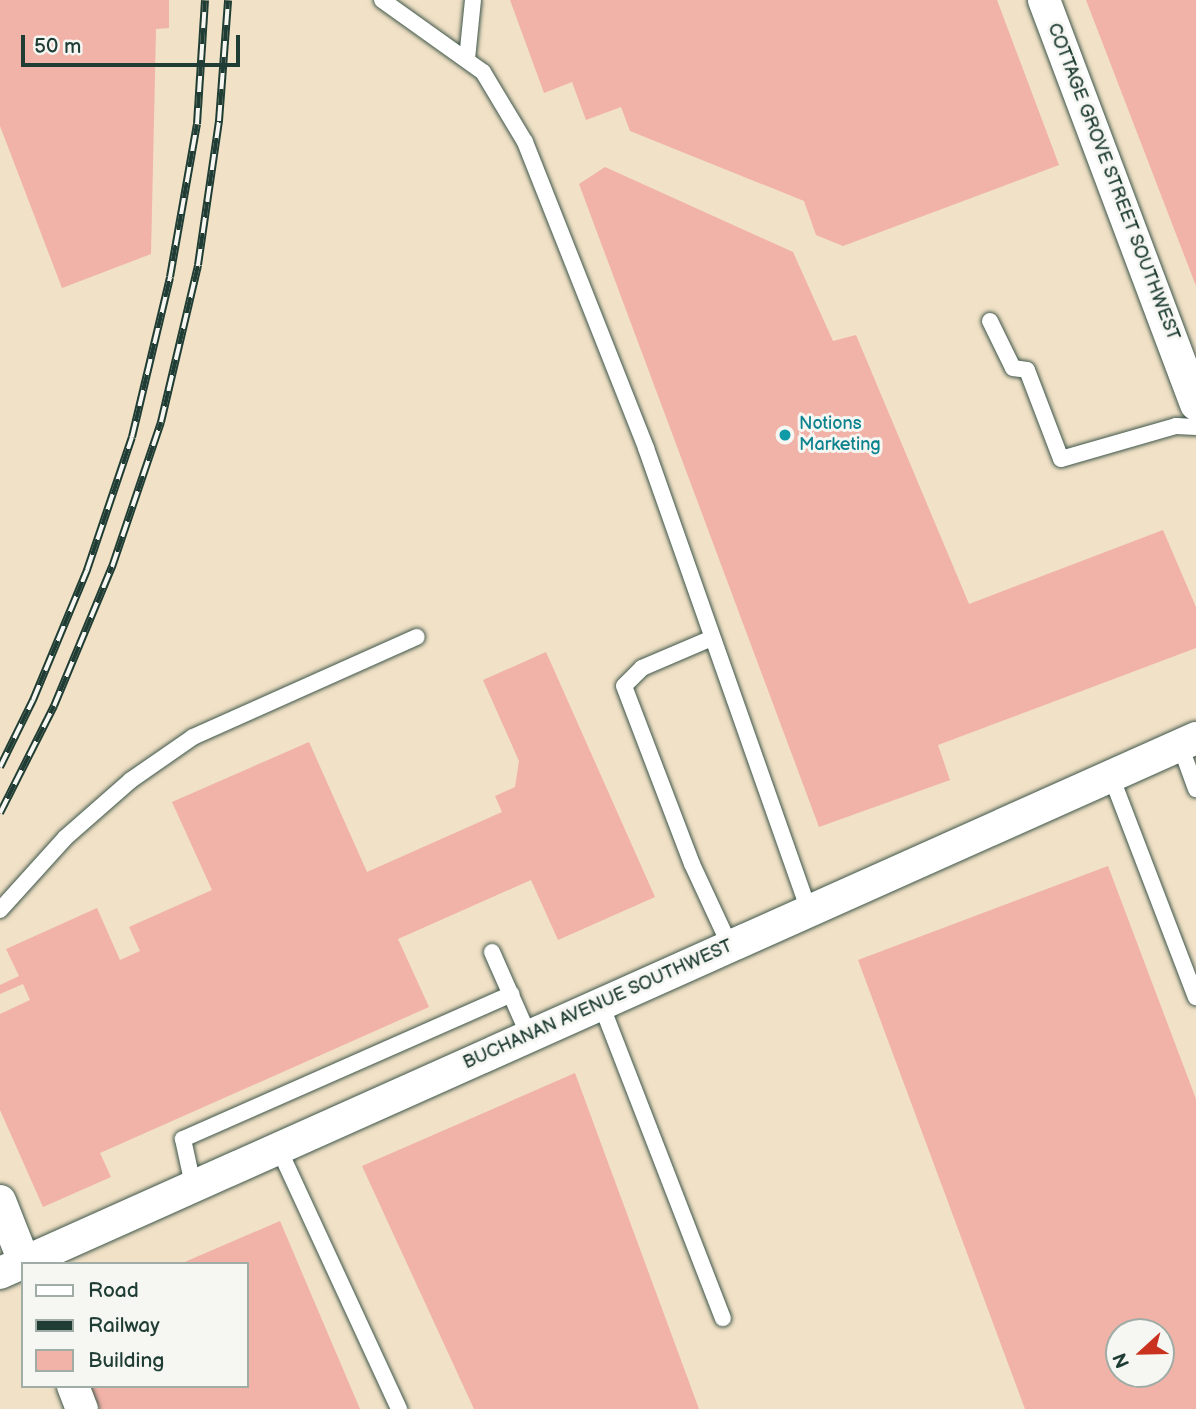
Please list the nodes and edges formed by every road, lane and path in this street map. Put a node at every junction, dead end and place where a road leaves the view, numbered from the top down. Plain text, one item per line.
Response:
1 (383, 0) edge
2 (472, 0) edge
3 (1044, 0) edge
4 (467, 59) junction
5 (990, 321) dead end
6 (1196, 404) edge
7 (1196, 427) edge
8 (417, 638) dead end
9 (712, 638) junction
10 (1188, 742) edge
11 (1111, 776) junction
12 (1196, 789) edge
13 (0, 910) edge
14 (809, 910) junction
15 (730, 946) junction
16 (492, 952) dead end
17 (511, 994) junction
18 (1196, 997) edge
19 (601, 1004) junction
20 (529, 1036) junction
21 (278, 1147) junction
22 (193, 1185) junction
23 (0, 1201) edge
24 (26, 1262) edge
25 (17, 1266) edge
26 (723, 1318) dead end
27 (75, 1388) edge
28 (82, 1409) edge
29 (400, 1409) edge

1 - 4 lane
2 - 4 lane
3 - 6 street, COTTAGE GROVE STREET SOUTHWEST
4 - 9 lane
5 - 7 lane
8 - 13 lane
9 - 14 lane
9 - 15 lane
10 - 11 street, BUCHANAN AVENUE SOUTHWEST
10 - 12 lane
11 - 14 street, BUCHANAN AVENUE SOUTHWEST
11 - 18 lane
14 - 15 street, BUCHANAN AVENUE SOUTHWEST
15 - 19 street, BUCHANAN AVENUE SOUTHWEST
16 - 17 lane
17 - 20 lane
17 - 22 lane
19 - 20 street, BUCHANAN AVENUE SOUTHWEST
19 - 26 lane
20 - 21 street, BUCHANAN AVENUE SOUTHWEST
21 - 22 street, BUCHANAN AVENUE SOUTHWEST
21 - 29 lane
22 - 24 street, BUCHANAN AVENUE SOUTHWEST
23 - 25 street
27 - 28 street

